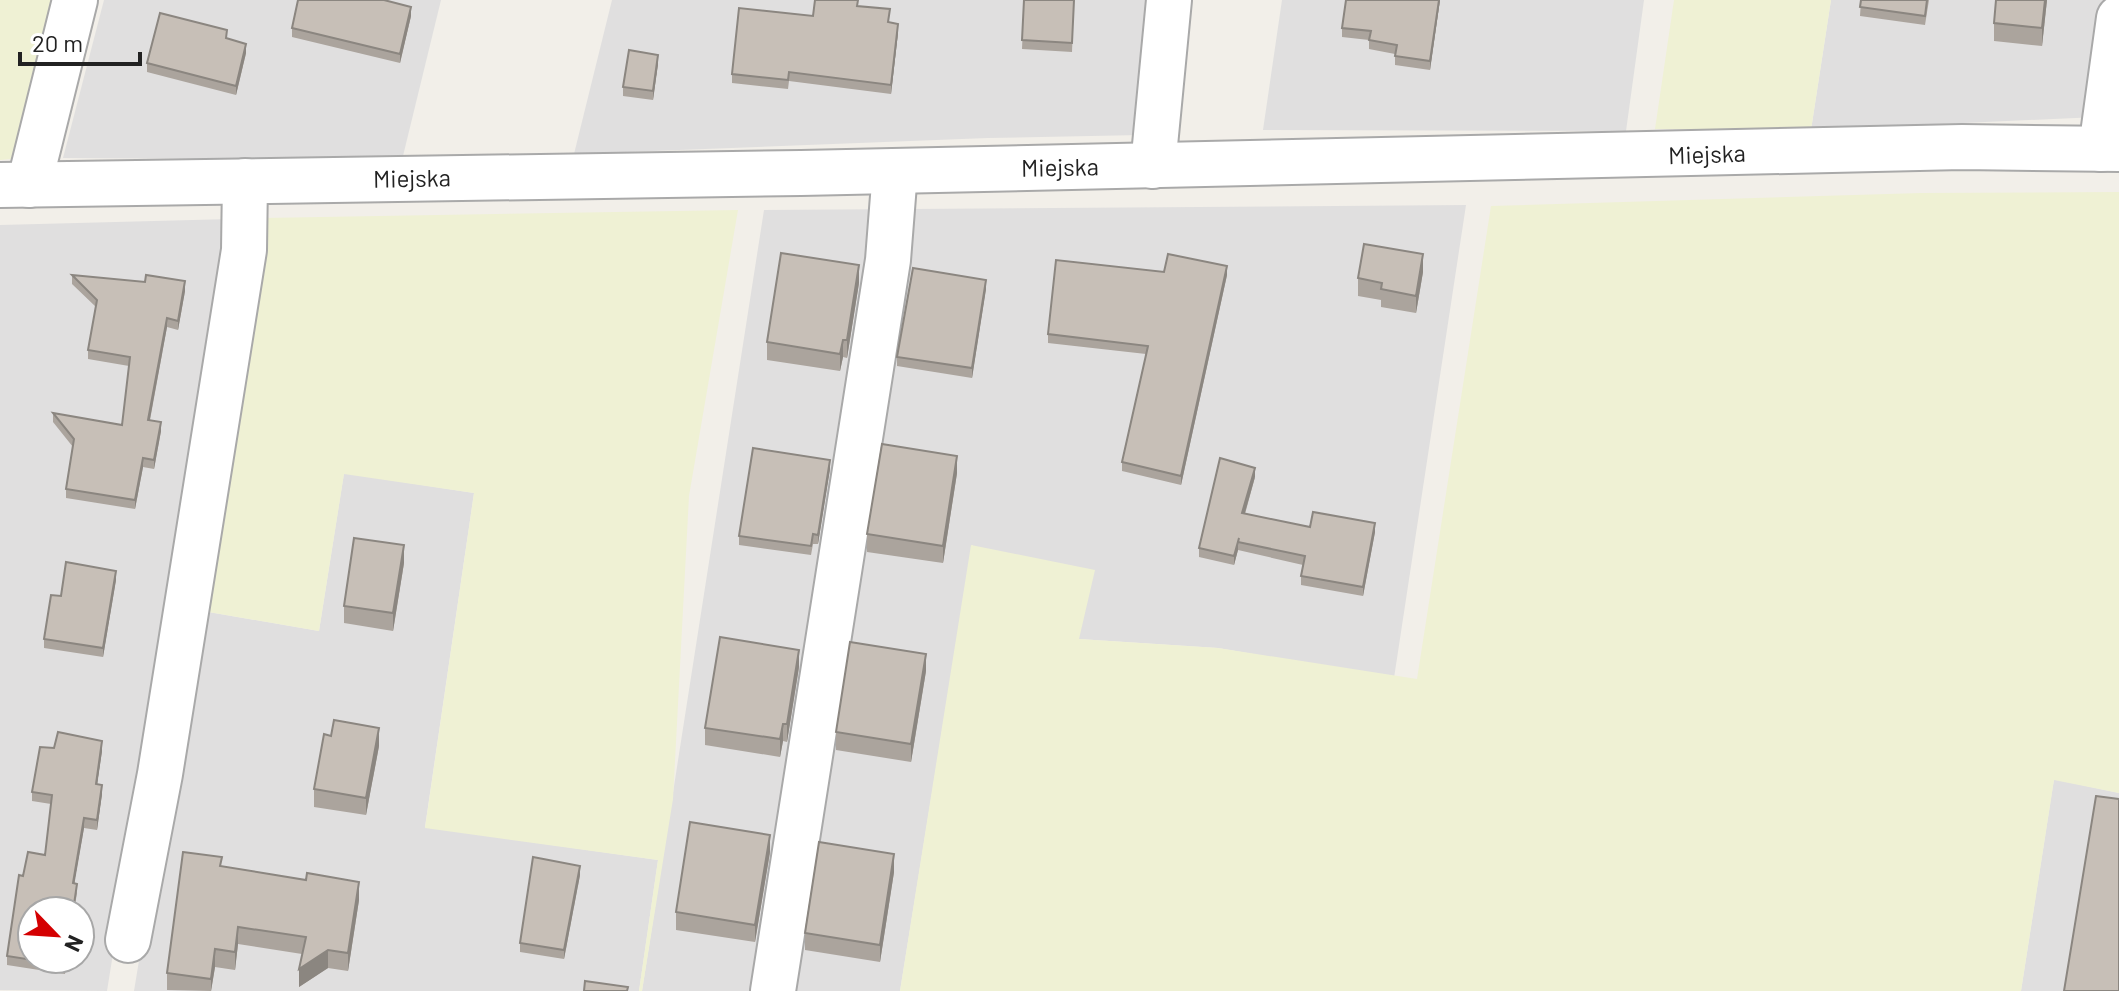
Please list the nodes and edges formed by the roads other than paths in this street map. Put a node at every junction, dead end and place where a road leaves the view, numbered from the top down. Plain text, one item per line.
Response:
1 (75, 0) edge
2 (1169, 0) edge
3 (2119, 18) edge
4 (2110, 149) edge
5 (1153, 166) junction
6 (895, 171) junction
7 (245, 181) junction
8 (14, 185) edge
9 (128, 940) dead end
10 (773, 991) edge

1 - 8 street
2 - 5 street
3 - 4 street
4 - 5 street, Miejska
5 - 6 street, Miejska
6 - 7 street, Miejska
6 - 10 street
7 - 8 street, Miejska
7 - 9 street

